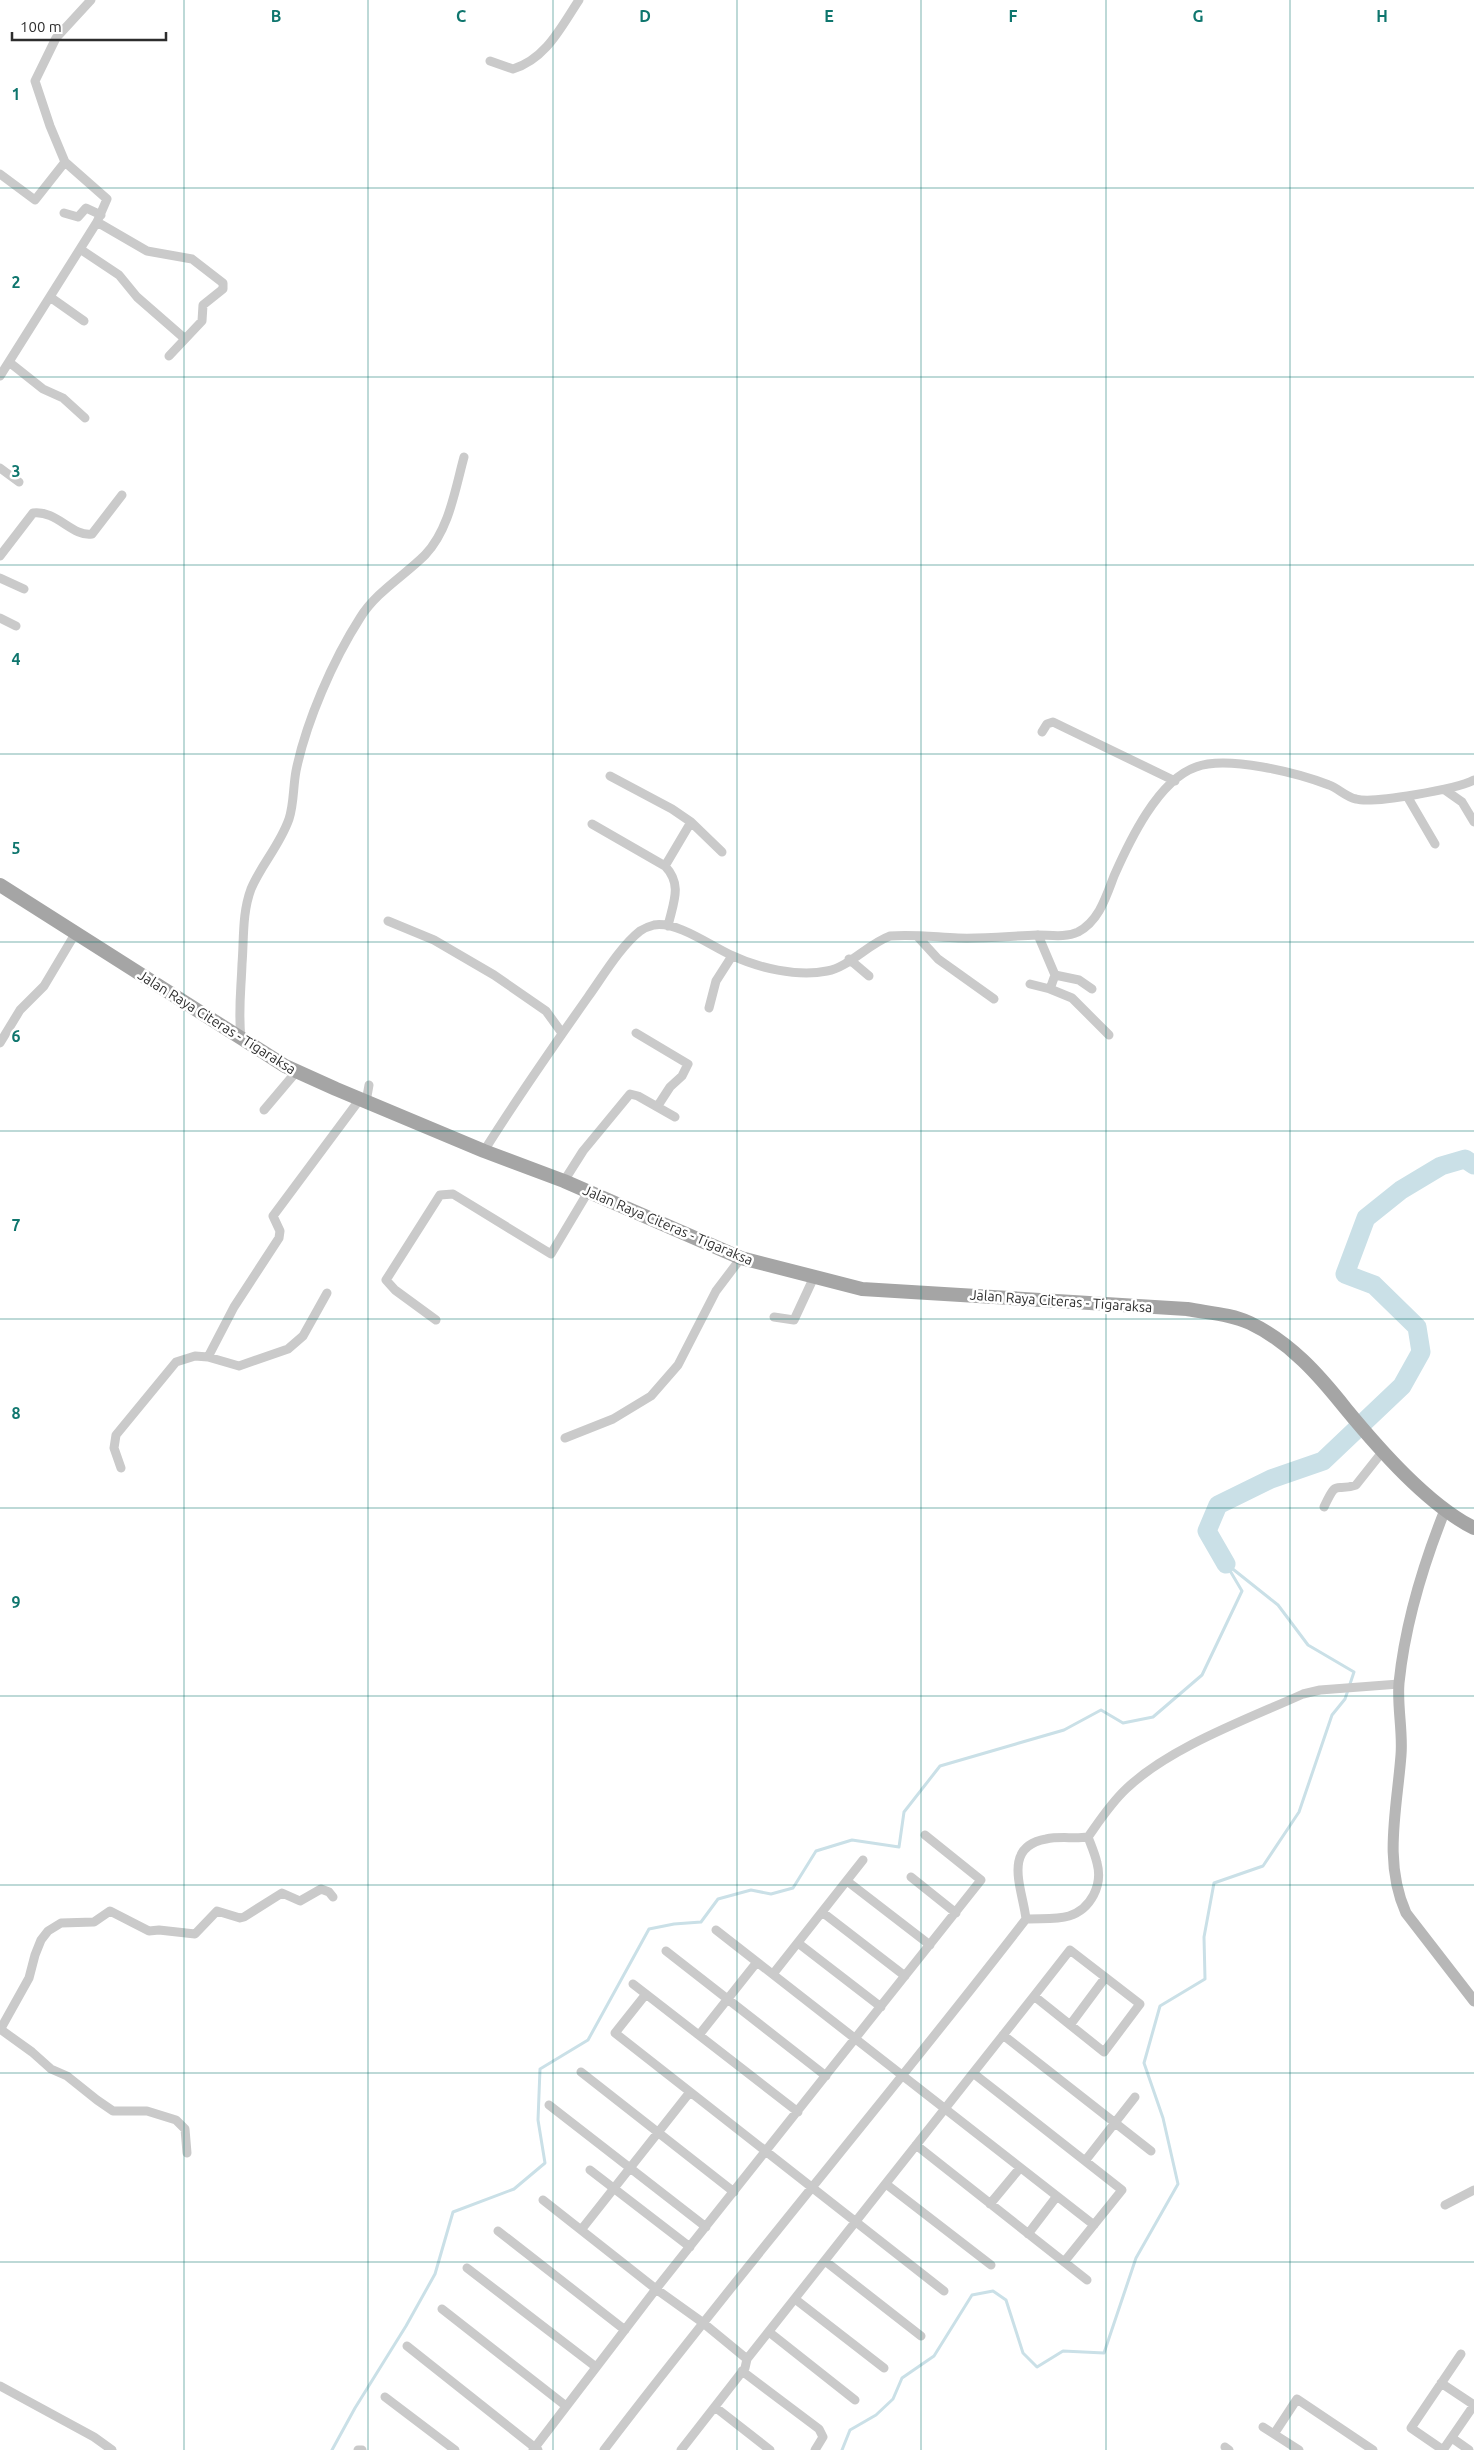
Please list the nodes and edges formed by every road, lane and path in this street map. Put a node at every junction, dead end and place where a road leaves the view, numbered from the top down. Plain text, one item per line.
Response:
1 (92, 0) edge
2 (579, 0) edge
3 (490, 61) dead end
4 (65, 162) junction
5 (0, 174) edge
6 (64, 213) dead end
7 (99, 219) junction
8 (80, 249) junction
9 (50, 297) junction
10 (84, 322) dead end
11 (184, 338) junction
12 (169, 356) dead end
13 (8, 362) junction
14 (0, 376) edge
15 (85, 418) dead end
16 (464, 457) dead end
17 (0, 468) edge
18 (19, 482) dead end
19 (122, 495) dead end
20 (0, 556) edge
21 (1, 579) edge
22 (24, 590) dead end
23 (0, 618) edge
24 (16, 626) dead end
25 (1042, 732) dead end
26 (610, 776) dead end
27 (1474, 780) edge
28 (1174, 781) junction
29 (1444, 790) junction
30 (1407, 796) junction
31 (691, 822) junction
32 (1474, 822) edge
33 (592, 824) dead end
34 (1436, 844) dead end
35 (722, 852) dead end
36 (664, 866) junction
37 (0, 885) edge
38 (388, 922) dead end
39 (668, 926) junction
40 (76, 934) junction
41 (1038, 935) junction
42 (917, 936) junction
43 (732, 956) junction
44 (849, 959) junction
45 (1055, 975) junction
46 (869, 976) dead end
47 (1030, 984) dead end
48 (1050, 989) junction
49 (1092, 989) dead end
50 (994, 999) dead end
51 (709, 1008) dead end
52 (562, 1033) junction
53 (636, 1033) dead end
54 (1109, 1035) dead end
55 (242, 1039) junction
56 (0, 1043) edge
57 (297, 1071) junction
58 (369, 1085) dead end
59 (363, 1100) junction
60 (657, 1107) junction
61 (264, 1110) dead end
62 (676, 1117) dead end
63 (484, 1151) junction
64 (564, 1181) junction
65 (588, 1192) junction
66 (741, 1258) junction
67 (814, 1277) junction
68 (327, 1293) dead end
69 (774, 1317) dead end
70 (436, 1320) dead end
71 (208, 1357) junction
72 (565, 1438) dead end
73 (1379, 1447) junction
74 (121, 1468) dead end
75 (1324, 1507) dead end
76 (1444, 1510) junction
77 (1474, 1528) edge
78 (1399, 1684) junction
79 (925, 1836) dead end
80 (1088, 1837) junction
81 (863, 1860) dead end
82 (911, 1877) dead end
83 (846, 1881) junction
84 (333, 1897) dead end
85 (822, 1912) junction
86 (956, 1913) junction
87 (1026, 1918) junction
88 (716, 1930) dead end
89 (798, 1943) junction
90 (930, 1945) junction
91 (666, 1951) dead end
92 (757, 1962) junction
93 (773, 1974) junction
94 (905, 1976) junction
95 (1105, 1978) junction
96 (633, 1984) dead end
97 (646, 1994) junction
98 (1034, 1996) junction
99 (728, 1999) junction
100 (1474, 2001) edge
101 (881, 2007) junction
102 (1070, 2024) junction
103 (0, 2030) edge
104 (699, 2035) junction
105 (1003, 2035) junction
106 (856, 2039) junction
107 (581, 2072) dead end
108 (973, 2073) junction
109 (826, 2076) junction
110 (902, 2076) junction
111 (690, 2092) junction
112 (1135, 2096) dead end
113 (549, 2105) dead end
114 (945, 2109) junction
115 (798, 2112) junction
116 (1115, 2123) junction
117 (658, 2132) junction
118 (916, 2145) junction
119 (766, 2151) junction
120 (1151, 2151) dead end
121 (187, 2153) dead end
122 (1085, 2161) junction
123 (630, 2168) junction
124 (1020, 2168) junction
125 (590, 2170) dead end
126 (886, 2184) junction
127 (812, 2187) junction
128 (613, 2189) junction
129 (1474, 2190) edge
130 (734, 2192) junction
131 (1057, 2196) junction
132 (543, 2200) dead end
133 (990, 2204) junction
134 (1445, 2205) dead end
135 (856, 2222) junction
136 (1094, 2225) junction
137 (706, 2227) junction
138 (581, 2230) junction
139 (498, 2231) dead end
140 (1028, 2234) junction
141 (690, 2247) junction
142 (824, 2261) junction
143 (1064, 2262) junction
144 (991, 2265) dead end
145 (467, 2268) dead end
146 (1086, 2280) dead end
147 (656, 2289) junction
148 (944, 2291) dead end
149 (795, 2299) junction
150 (442, 2309) dead end
151 (702, 2322) junction
152 (625, 2330) junction
153 (769, 2332) junction
154 (921, 2336) dead end
155 (407, 2346) dead end
156 (1461, 2354) dead end
157 (747, 2359) junction
158 (596, 2367) junction
159 (884, 2368) dead end
160 (742, 2371) junction
161 (1441, 2383) junction
162 (0, 2386) edge
163 (385, 2397) dead end
164 (855, 2400) dead end
165 (1474, 2405) edge
166 (566, 2406) junction
167 (715, 2407) junction
168 (1263, 2427) dead end
169 (1274, 2434) junction
170 (1452, 2438) junction
171 (536, 2449) edge
172 (112, 2450) edge
173 (358, 2450) edge
174 (362, 2450) edge
175 (455, 2450) edge
176 (604, 2450) edge
177 (681, 2450) edge
178 (770, 2450) edge
179 (815, 2450) edge
180 (1298, 2450) edge
181 (1373, 2450) edge
182 (1443, 2450) edge
183 (1469, 2450) edge

1 - 4 street
2 - 3 street
4 - 5 street
4 - 7 street
6 - 7 street
7 - 8 street
7 - 11 street
8 - 9 street
8 - 11 street
9 - 10 street
9 - 13 street
11 - 12 street
13 - 14 street
13 - 15 street
16 - 55 street
17 - 18 street
19 - 20 street
21 - 22 street
23 - 24 street
25 - 28 street
26 - 31 street
27 - 29 street
28 - 30 street
28 - 41 street
29 - 30 street
29 - 32 street
30 - 34 street
31 - 35 street
31 - 36 street
33 - 36 street
36 - 39 street
37 - 40 main road, Jalan Raya Citeras - Tigaraksa
38 - 52 street
39 - 43 street
39 - 52 street
40 - 55 main road, Jalan Raya Citeras - Tigaraksa
40 - 56 street
41 - 42 street
41 - 45 street
42 - 44 street
42 - 50 street
43 - 44 street
43 - 51 street
44 - 46 street
45 - 48 street
45 - 49 street
47 - 48 street
48 - 54 street
52 - 63 street
53 - 60 street
55 - 57 main road, Jalan Raya Citeras - Tigaraksa
57 - 59 main road, Jalan Raya Citeras - Tigaraksa
57 - 61 street
58 - 59 street
59 - 63 main road, Jalan Raya Citeras - Tigaraksa
59 - 71 street
60 - 62 street
60 - 64 street
63 - 64 main road, Jalan Raya Citeras - Tigaraksa
64 - 65 main road, Jalan Raya Citeras - Tigaraksa
65 - 66 main road, Jalan Raya Citeras - Tigaraksa
65 - 70 street
66 - 67 main road, Jalan Raya Citeras - Tigaraksa
66 - 72 street
67 - 69 street
67 - 73 main road, Jalan Raya Citeras - Tigaraksa
68 - 71 street
71 - 74 street
73 - 75 street
73 - 76 main road, Jalan Raya Citeras - Tigaraksa
76 - 77 main road, Jalan Raya Citeras - Tigaraksa
76 - 78 street
78 - 80 street
78 - 100 street
79 - 86 street
80 - 87 street
80 - 87 street
81 - 83 street
82 - 86 street
83 - 85 street
83 - 90 street
84 - 103 street
85 - 89 street
85 - 94 street
86 - 90 street
87 - 110 street
88 - 92 street
89 - 93 street
89 - 101 street
90 - 94 street
91 - 99 street
92 - 93 street
92 - 99 street
93 - 106 street
94 - 101 street
95 - 98 street
95 - 102 street
95 - 102 street
96 - 97 street
97 - 104 street
97 - 111 street
98 - 102 street
98 - 105 street
99 - 104 street
99 - 109 street
101 - 106 street
103 - 121 street
104 - 115 street
105 - 108 street
105 - 116 street
106 - 109 street
106 - 110 street
107 - 117 street
108 - 114 street
108 - 122 street
109 - 115 street
110 - 114 street
110 - 127 street
111 - 117 street
111 - 119 street
112 - 116 street
113 - 123 street
114 - 118 street
114 - 124 street
115 - 119 street
116 - 120 street
116 - 122 street
117 - 123 street
117 - 130 street
118 - 126 street
118 - 133 street
119 - 127 street
119 - 130 street
122 - 136 street
123 - 128 street
123 - 137 street
124 - 131 street
124 - 133 street
125 - 128 street
126 - 135 street
126 - 144 street
127 - 135 street
127 - 151 street
128 - 138 street
128 - 141 street
129 - 134 street
130 - 137 street
131 - 136 street
131 - 140 street
132 - 138 street
133 - 140 street
135 - 142 street
135 - 148 street
136 - 143 street
137 - 141 street
138 - 147 street
139 - 152 street
140 - 143 street
141 - 147 street
142 - 149 street
142 - 154 street
143 - 146 street
145 - 158 street
147 - 151 street
147 - 152 street
149 - 153 street
149 - 159 street
150 - 166 street
151 - 157 street
151 - 176 street
152 - 158 street
153 - 157 street
153 - 164 street
155 - 171 street
156 - 161 street
157 - 160 street
158 - 166 street
160 - 167 street
160 - 179 street
161 - 165 street
161 - 182 street
162 - 172 street
163 - 175 street
165 - 170 street
166 - 171 street
167 - 177 street
167 - 178 street
168 - 169 street
169 - 180 street
169 - 181 street
170 - 182 street
170 - 183 street
173 - 174 street

